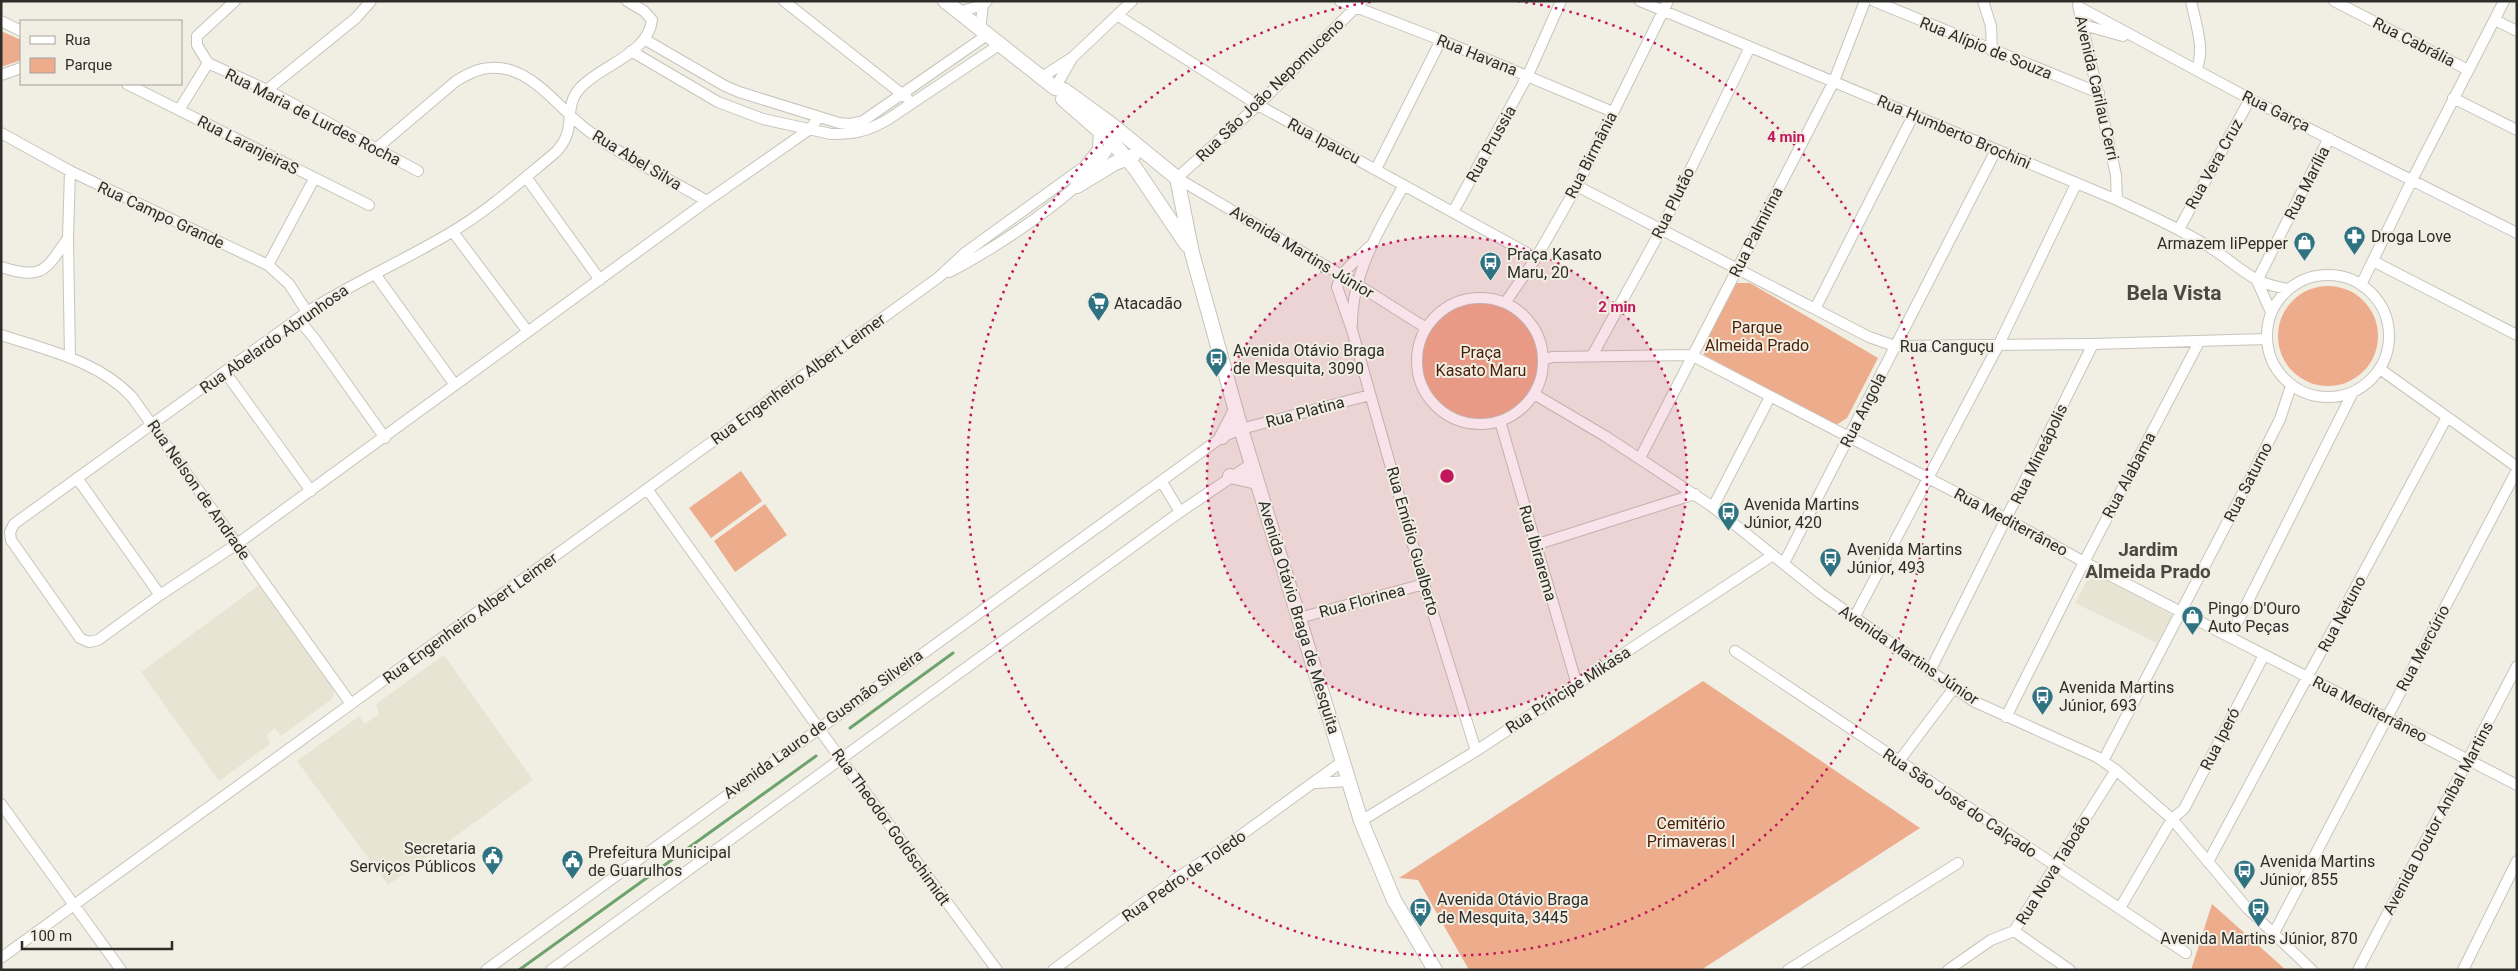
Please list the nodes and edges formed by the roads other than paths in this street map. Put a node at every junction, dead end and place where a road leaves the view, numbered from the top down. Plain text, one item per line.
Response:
1 (235, 1) edge
2 (627, 1) edge
3 (784, 1) edge
4 (945, 1) edge
5 (1132, 1) edge
6 (1340, 1) edge
7 (1561, 1) edge
8 (1640, 1) edge
9 (1865, 1) edge
10 (1874, 1) edge
11 (1983, 1) edge
12 (2191, 1) edge
13 (2334, 1) edge
14 (2504, 1) edge
15 (985, 3) edge
16 (1359, 4) edge
17 (2078, 4) edge
18 (368, 5) edge
19 (1666, 6) edge
20 (958, 12) junction
21 (1117, 16) junction
22 (2495, 20) junction
23 (1, 21) edge
24 (2083, 25) junction
25 (20, 30) edge
26 (2517, 31) edge
27 (984, 32) junction
28 (644, 39) junction
29 (1441, 40) junction
30 (2141, 41) junction
31 (999, 45) junction
32 (1750, 48) junction
33 (631, 51) junction
34 (1992, 51) junction
35 (1073, 57) junction
36 (208, 63) junction
37 (20, 68) edge
38 (2196, 70) junction
39 (2468, 70) junction
40 (1, 75) edge
41 (1528, 76) junction
42 (1042, 77) junction
43 (1834, 81) junction
44 (129, 85) edge
45 (1056, 88) junction
46 (267, 90) junction
47 (2099, 93) junction
48 (903, 94) junction
49 (2250, 98) junction
50 (2454, 98) junction
51 (913, 103) junction
52 (1258, 105) junction
53 (179, 110) junction
54 (1613, 112) junction
55 (1914, 114) junction
56 (570, 117) junction
57 (819, 118) junction
58 (1112, 125) junction
59 (810, 129) junction
60 (2517, 130) edge
61 (1099, 131) junction
62 (1, 133) edge
63 (2329, 138) junction
64 (1112, 141) junction
65 (378, 148) junction
66 (1996, 150) junction
67 (1130, 157) junction
68 (1376, 169) junction
69 (70, 171) junction
70 (418, 171) dead end
71 (2116, 175) junction
72 (526, 178) junction
73 (1177, 178) junction
74 (314, 179) junction
75 (2412, 180) junction
76 (2076, 184) junction
77 (1404, 185) junction
78 (1077, 186) junction
79 (1577, 186) junction
80 (2106, 196) junction
81 (2117, 200) junction
82 (706, 201) junction
83 (369, 206) dead end
84 (1453, 212) junction
85 (2179, 229) junction
86 (1661, 230) junction
87 (452, 232) junction
88 (2517, 233) edge
89 (68, 238) junction
90 (1369, 247) junction
91 (1192, 254) junction
92 (1536, 258) junction
93 (2373, 260) junction
94 (268, 265) junction
95 (1, 267) edge
96 (1737, 269) junction
97 (375, 274) junction
98 (1341, 275) junction
99 (939, 277) junction
100 (600, 280) junction
101 (2257, 282) junction
102 (1358, 285) junction
103 (2361, 285) junction
104 (2288, 289) junction
105 (1505, 303) junction
106 (1815, 310) junction
107 (307, 312) junction
108 (2271, 312) junction
109 (298, 319) junction
110 (1426, 328) junction
111 (1352, 330) junction
112 (528, 332) junction
113 (1, 335) edge
114 (2517, 335) edge
115 (2266, 339) junction
116 (2199, 342) junction
117 (2093, 344) junction
118 (1895, 346) junction
119 (1998, 346) junction
120 (1691, 355) junction
121 (1592, 356) junction
122 (70, 358) junction
123 (1543, 360) junction
124 (2380, 369) junction
125 (225, 372) junction
126 (455, 385) junction
127 (2291, 386) junction
128 (2353, 392) junction
129 (1534, 394) junction
130 (1370, 396) junction
131 (1770, 398) junction
132 (1236, 410) junction
133 (2446, 417) junction
134 (1500, 421) junction
135 (152, 424) junction
136 (1241, 429) junction
137 (1222, 437) junction
138 (1849, 437) junction
139 (385, 438) junction
140 (1640, 458) junction
141 (1251, 464) junction
142 (2517, 468) edge
143 (1230, 476) junction
144 (77, 478) junction
145 (1929, 478) junction
146 (1162, 482) junction
147 (1257, 482) junction
148 (647, 489) junction
149 (311, 491) junction
150 (1695, 494) junction
151 (1713, 507) junction
152 (1180, 512) junction
153 (2007, 519) junction
154 (237, 544) junction
155 (1535, 545) junction
156 (1773, 555) junction
157 (2084, 562) junction
158 (1784, 563) junction
159 (1424, 584) junction
160 (160, 595) junction
161 (2181, 612) junction
162 (1299, 618) junction
163 (1854, 618) junction
164 (2230, 637) junction
165 (1735, 651) dead end
166 (2264, 655) junction
167 (2517, 666) edge
168 (1930, 670) junction
169 (2308, 678) junction
170 (1577, 685) junction
171 (1954, 688) junction
172 (351, 704) junction
173 (2006, 716) junction
174 (2386, 717) junction
175 (818, 728) junction
176 (1476, 751) junction
177 (840, 758) junction
178 (2469, 760) junction
179 (1343, 761) junction
180 (1899, 761) junction
181 (2103, 761) junction
182 (2116, 770) junction
183 (1349, 781) junction
184 (1316, 783) junction
185 (2517, 785) edge
186 (1, 804) edge
187 (2172, 819) junction
188 (1361, 821) junction
189 (2517, 861) edge
190 (2208, 862) junction
191 (1958, 863) dead end
192 (2055, 867) junction
193 (74, 905) junction
194 (2120, 908) junction
195 (2014, 931) junction
196 (2274, 934) junction
197 (2186, 953) dead end
198 (1, 958) edge
199 (121, 970) edge
200 (486, 970) edge
201 (551, 970) edge
202 (997, 970) edge
203 (1053, 970) edge
204 (1435, 970) edge
205 (1788, 970) edge
206 (1948, 970) edge
207 (2070, 970) edge
208 (2312, 970) edge
209 (2358, 970) edge
210 (2463, 970) edge

1 - 36 street
2 - 28 street
3 - 48 street
4 - 20 main road
5 - 21 street
6 - 16 street, Rua Havana
7 - 41 street, Rua Prussia
8 - 19 street, Rua Humberto Brochini
9 - 43 street, Rua Palmirina
10 - 34 street, Rua Alípio de Souza
11 - 34 street
12 - 38 street
13 - 39 street, Rua Cabrália
14 - 22 street
15 - 20 street
15 - 27 street
16 - 29 street, Rua Havana
16 - 52 street, Rua São João Nepomuceno
17 - 24 street, Avenida Carilau Cerri
17 - 30 street, Rua Garça
18 - 46 street
19 - 32 street, Rua Humberto Brochini
19 - 54 street, Rua Birmânia
20 - 27 main road
21 - 35 street
21 - 52 street, Rua Ipaucu
22 - 26 street
22 - 39 street
23 - 25 street
24 - 30 street, Rua Garça
24 - 47 street, Avenida Carilau Cerri
27 - 31 main road
27 - 48 street
28 - 33 street, Rua Abelardo Abrunhosa
28 - 57 street
29 - 41 street, Rua Havana
29 - 68 street
30 - 38 street, Rua Garça
31 - 42 main road
31 - 51 street
32 - 43 street, Rua Humberto Brochini
32 - 86 street, Rua Plutão
33 - 56 street, Rua Abelardo Abrunhosa
33 - 59 street
34 - 47 street, Rua Alípio de Souza
35 - 42 street
35 - 45 street
36 - 46 street, Rua Maria de Lurdes Rocha
36 - 53 street
37 - 40 street
38 - 49 street, Rua Garça
39 - 50 street
41 - 54 street, Rua Havana
41 - 84 street, Rua Prussia
42 - 45 main road
43 - 55 street, Rua Humberto Brochini
43 - 96 street, Rua Palmirina
44 - 53 street, Rua LaranjeiraS
45 - 58 main road
45 - 61 main road
46 - 65 street, Rua Maria de Lurdes Rocha
47 - 71 street, Avenida Carilau Cerri
48 - 51 street
48 - 57 street
49 - 63 street, Rua Garça
49 - 85 street, Rua Vera Cruz
50 - 60 street
50 - 75 street
51 - 59 street
52 - 68 street, Rua Ipaucu
52 - 73 street, Rua São João Nepomuceno
53 - 74 street, Rua LaranjeiraS
54 - 79 street, Rua Birmânia
55 - 66 street, Rua Humberto Brochini
55 - 106 street
56 - 65 street, Rua Abel Silva
56 - 72 street, Rua Abelardo Abrunhosa
56 - 82 street, Rua Abel Silva
57 - 59 street
58 - 64 street, Rua Engenheiro Albert Leimer
58 - 73 main road
59 - 82 street
61 - 64 main road
61 - 99 street, Rua Engenheiro Albert Leimer
62 - 69 street, Rua Campo Grande
63 - 75 street, Rua Garça
63 - 101 street, Rua Marília
64 - 67 main road
64 - 78 street, Rua Engenheiro Albert Leimer
65 - 70 street, Rua Maria de Lurdes Rocha
66 - 76 street, Rua Humberto Brochini
66 - 118 street, Rua Angola
67 - 73 main road
67 - 78 main road
67 - 91 main road, Avenida Otávio Braga de Mesquita
68 - 77 street, Rua Ipaucu
69 - 89 street
69 - 94 street, Rua Campo Grande
71 - 80 street, Avenida Carilau Cerri
71 - 81 street, Avenida Carilau Cerri
72 - 87 street, Rua Abelardo Abrunhosa
72 - 100 street
73 - 91 main road, Avenida Otávio Braga de Mesquita
73 - 98 street, Avenida Martins Júnior
74 - 83 street, Rua LaranjeiraS
74 - 94 street
75 - 88 street, Rua Garça
75 - 93 street
76 - 80 street, Rua Humberto Brochini
76 - 119 street
77 - 84 street, Rua Ipaucu
77 - 90 street, Rua Emídio Gualberto
78 - 99 street, Rua Engenheiro Albert Leimer
79 - 86 street, Rua Canguçu
79 - 92 street, Rua Birmânia
80 - 81 street, Rua Humberto Brochini
81 - 85 street, Rua Humberto Brochini
82 - 100 street
84 - 92 street, Rua Ipaucu
85 - 101 street, Rua Humberto Brochini
86 - 96 street, Rua Canguçu
86 - 121 street, Rua Plutão
87 - 97 street, Rua Abelardo Abrunhosa
87 - 112 street
89 - 95 street
89 - 122 street
90 - 98 street, Rua Emídio Gualberto
90 - 102 street, Rua Emídio Gualberto
91 - 132 main road, Avenida Otávio Braga de Mesquita
92 - 105 street, Rua Birmânia
93 - 103 street
93 - 114 street
94 - 107 street, Rua Campo Grande
96 - 106 street, Rua Canguçu
96 - 120 street, Rua Palmirina
97 - 107 street, Rua Abelardo Abrunhosa
97 - 126 street
98 - 102 street, Avenida Martins Júnior
98 - 111 street, Rua Emídio Gualberto
99 - 148 street, Rua Engenheiro Albert Leimer
100 - 112 street
101 - 104 street, Rua Humberto Brochini
101 - 108 street, Rua Humberto Brochini
102 - 110 street, Avenida Martins Júnior
102 - 111 street, Rua Emídio Gualberto
103 - 104 street
103 - 124 street
104 - 108 street
105 - 110 street
105 - 123 street
106 - 118 street, Rua Canguçu
107 - 109 street, Rua Abelardo Abrunhosa
108 - 115 street
109 - 125 street, Rua Abelardo Abrunhosa
109 - 139 street
110 - 134 street
111 - 130 street, Rua Emídio Gualberto
112 - 126 street
113 - 122 street, Rua Nelson de Andrade
115 - 116 street, Rua Canguçu
115 - 127 street
116 - 117 street, Rua Canguçu
116 - 157 street, Rua Alabama
117 - 119 street, Rua Canguçu
117 - 153 street, Rua Mineápolis
118 - 119 street, Rua Canguçu
118 - 138 street, Rua Angola
119 - 145 street
120 - 121 street
120 - 131 street, Rua Mediterrâneo
120 - 140 street, Rua Palmirina
121 - 123 street
122 - 135 street, Rua Nelson de Andrade
123 - 129 street
124 - 128 street
124 - 133 street
125 - 135 street, Rua Abelardo Abrunhosa
125 - 149 street
126 - 139 street
127 - 128 street
127 - 161 street, Rua Saturno
128 - 164 street
129 - 134 street
129 - 140 street, Avenida Martins Júnior
130 - 136 street, Rua Platina
130 - 159 street, Rua Emídio Gualberto
131 - 138 street, Rua Mediterrâneo
131 - 151 street
132 - 136 main road, Avenida Otávio Braga de Mesquita
132 - 137 main road
133 - 142 street
133 - 169 street, Rua Netuno
134 - 155 street, Rua Ibirarema
135 - 144 street, Rua Abelardo Abrunhosa
135 - 154 street, Rua Nelson de Andrade
136 - 137 street, Avenida Lauro de Gusmão Silveira
136 - 141 main road, Avenida Otávio Braga de Mesquita
137 - 146 street, Avenida Lauro de Gusmão Silveira
138 - 145 street, Rua Mediterrâneo
138 - 158 street, Rua Angola
139 - 149 street
140 - 150 street, Avenida Martins Júnior
141 - 143 street
141 - 147 main road, Avenida Otávio Braga de Mesquita
142 - 174 street, Rua Mercúrio
143 - 147 main road
143 - 152 street
144 - 160 street
144 - 160 street, Rua Abelardo Abrunhosa
145 - 153 street, Rua Mediterrâneo
145 - 163 street
146 - 152 street
146 - 175 street, Avenida Lauro de Gusmão Silveira
147 - 162 main road, Avenida Otávio Braga de Mesquita
148 - 172 street, Rua Engenheiro Albert Leimer
148 - 175 street, Rua Theodor Goldschimidt
149 - 154 street
150 - 151 street, Avenida Martins Júnior
150 - 155 street
151 - 156 street, Avenida Martins Júnior
152 - 177 street
153 - 157 street, Rua Mediterrâneo
153 - 168 street, Rua Mineápolis
154 - 160 street
154 - 172 street, Rua Nelson de Andrade
155 - 170 street, Rua Ibirarema
156 - 158 street, Avenida Martins Júnior
156 - 170 street, Rua Príncipe Mikasa
157 - 161 street, Rua Mediterrâneo
157 - 173 street, Rua Alabama
158 - 163 street, Avenida Martins Júnior
159 - 162 street, Rua Florinea
159 - 176 street, Rua Emídio Gualberto
161 - 164 street, Rua Mediterrâneo
161 - 181 street, Rua Saturno
162 - 179 main road, Avenida Otávio Braga de Mesquita
163 - 168 street, Avenida Martins Júnior
164 - 166 street, Rua Mediterrâneo
165 - 180 street, Rua São José do Calçado
166 - 169 street, Rua Mediterrâneo
166 - 187 street, Rua Iperó
167 - 178 street, Avenida Doutor Aníbal Martins
168 - 171 street, Avenida Martins Júnior
169 - 174 street, Rua Mediterrâneo
169 - 190 street, Rua Netuno
170 - 176 street, Rua Príncipe Mikasa
171 - 173 street, Avenida Martins Júnior
171 - 180 street
172 - 193 street, Rua Engenheiro Albert Leimer
173 - 181 street, Avenida Martins Júnior
174 - 178 street, Rua Mediterrâneo
174 - 196 street, Rua Mercúrio
175 - 177 street, Rua Theodor Goldschimidt
175 - 200 street, Avenida Lauro de Gusmão Silveira
176 - 188 street, Rua Príncipe Mikasa
177 - 201 street
177 - 202 street, Rua Theodor Goldschimidt
178 - 185 street, Rua Mediterrâneo
178 - 209 street, Avenida Doutor Aníbal Martins
179 - 183 main road, Avenida Otávio Braga de Mesquita
179 - 184 street, Rua Pedro de Toledo
180 - 192 street, Rua São José do Calçado
181 - 182 street, Avenida Martins Júnior
182 - 187 street, Avenida Martins Júnior
182 - 192 street, Rua Nova Taboão
183 - 184 street
183 - 188 main road, Avenida Otávio Braga de Mesquita
184 - 203 street, Rua Pedro de Toledo
186 - 193 street
187 - 190 street, Avenida Martins Júnior
187 - 194 street, Rua Iperó
188 - 204 main road, Avenida Otávio Braga de Mesquita
189 - 210 street
190 - 196 street, Avenida Martins Júnior
191 - 205 street
192 - 194 street, Rua São José do Calçado
192 - 195 street, Rua Nova Taboão
193 - 198 street, Rua Engenheiro Albert Leimer
193 - 199 street
194 - 197 street, Rua São José do Calçado
195 - 206 street, Rua Nova Taboão
195 - 207 street
196 - 208 street, Avenida Martins Júnior

